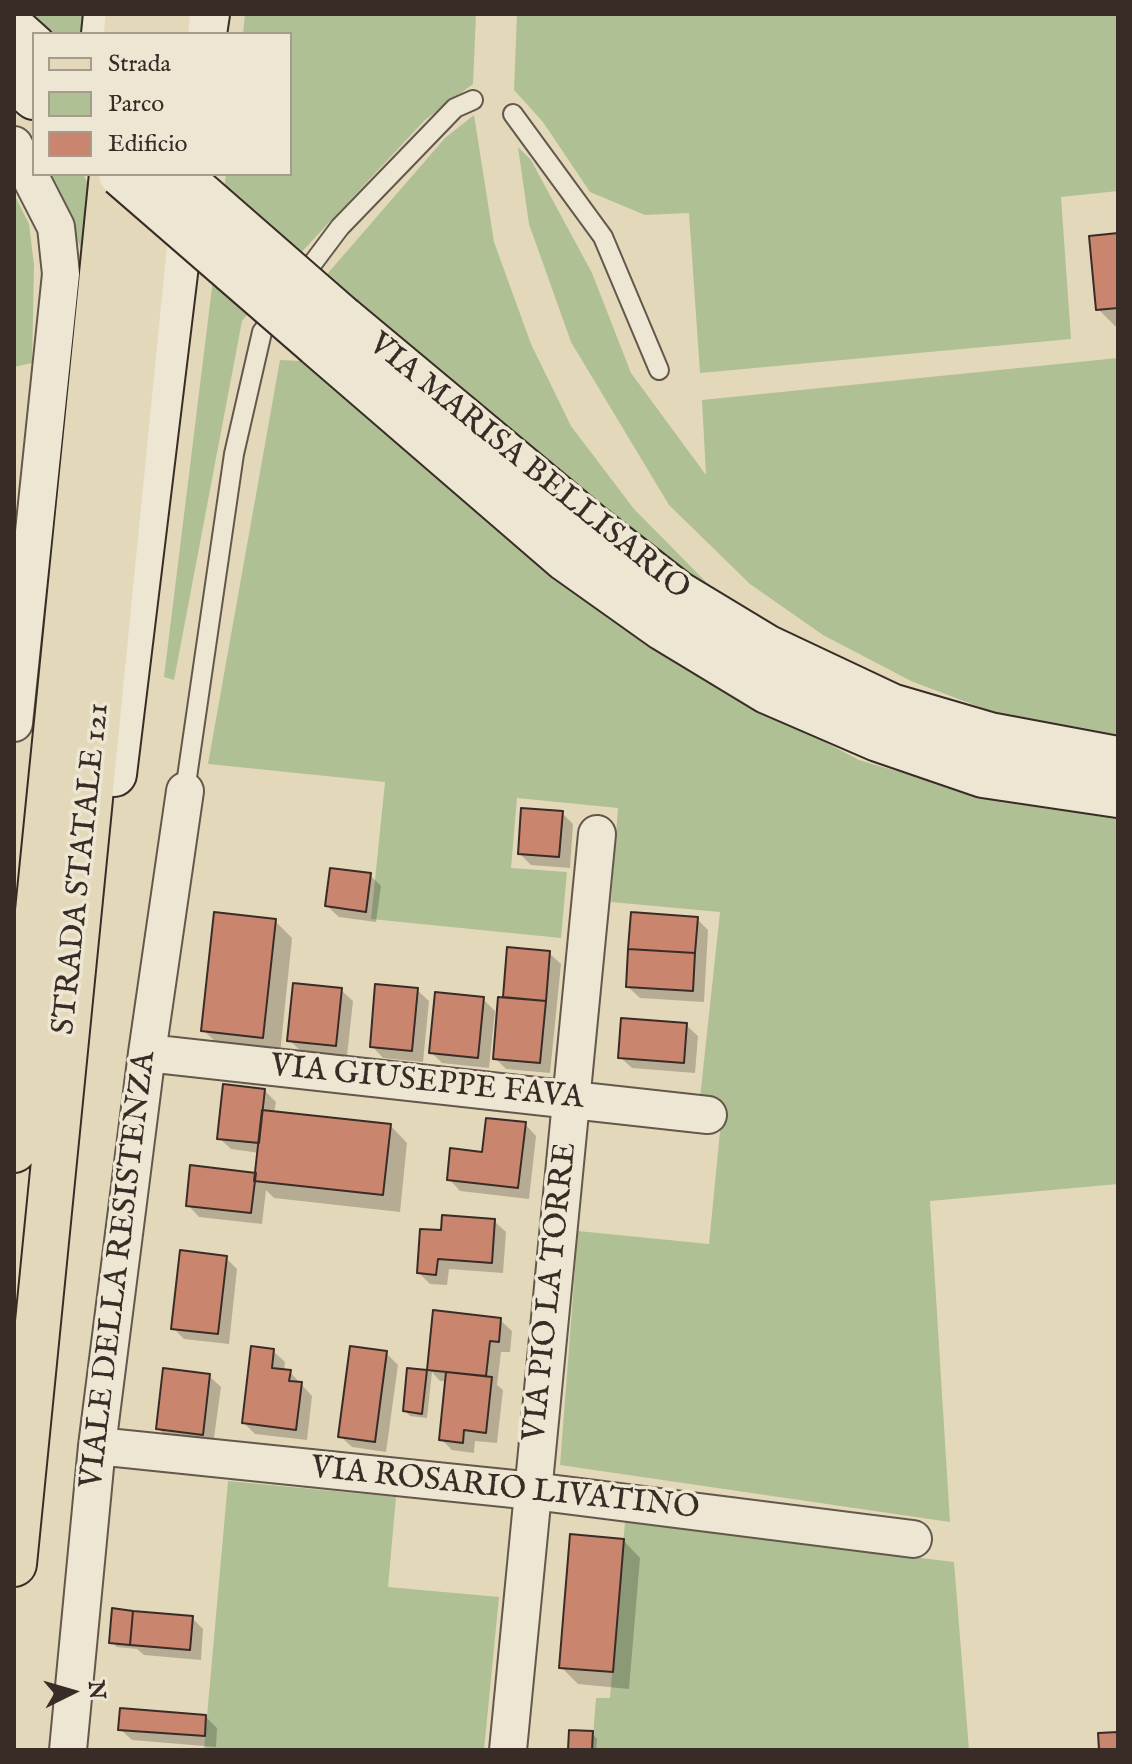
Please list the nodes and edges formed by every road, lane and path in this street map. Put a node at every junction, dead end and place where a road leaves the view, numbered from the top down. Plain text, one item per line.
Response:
1 (14, 29) edge
2 (32, 45) edge
3 (14, 79) edge
4 (32, 95) edge
5 (473, 100) dead end
6 (513, 114) dead end
7 (14, 145) edge
8 (152, 176) edge
9 (179, 176) edge
10 (187, 176) edge
11 (113, 179) edge
12 (330, 331) junction
13 (659, 370) dead end
14 (14, 723) edge
15 (1118, 759) edge
16 (185, 791) joint
17 (1118, 795) edge
18 (597, 834) dead end
19 (147, 1053) junction
20 (64, 1060) junction
21 (571, 1100) junction
22 (708, 1115) dead end
23 (14, 1150) edge
24 (97, 1446) junction
25 (533, 1491) junction
26 (913, 1539) dead end
27 (14, 1564) edge
28 (68, 1750) edge
29 (508, 1750) edge

1 - 2 main road
3 - 4 main road
5 - 16 lane
6 - 13 lane
7 - 14 street
8 - 20 main road, STRADA STATALE 121
9 - 12 main road, bridge
10 - 20 main road
11 - 12 main road, bridge
11 - 23 main road, STRADA STATALE 121
12 - 15 main road, VIA MARISA BELLISARIO
12 - 17 main road, VIA MARISA BELLISARIO
16 - 19 street, VIALE DELLA RESISTENZA
18 - 21 street, VIA PIO LA TORRE
19 - 21 street, VIA GIUSEPPE FAVA
19 - 24 street, VIALE DELLA RESISTENZA
20 - 27 main road, STRADA STATALE 121
21 - 22 street, VIA GIUSEPPE FAVA
21 - 25 street, VIA PIO LA TORRE
24 - 25 street, VIA ROSARIO LIVATINO
24 - 28 street, VIALE DELLA RESISTENZA
25 - 26 street, VIA ROSARIO LIVATINO
25 - 29 street, VIA PIO LA TORRE

